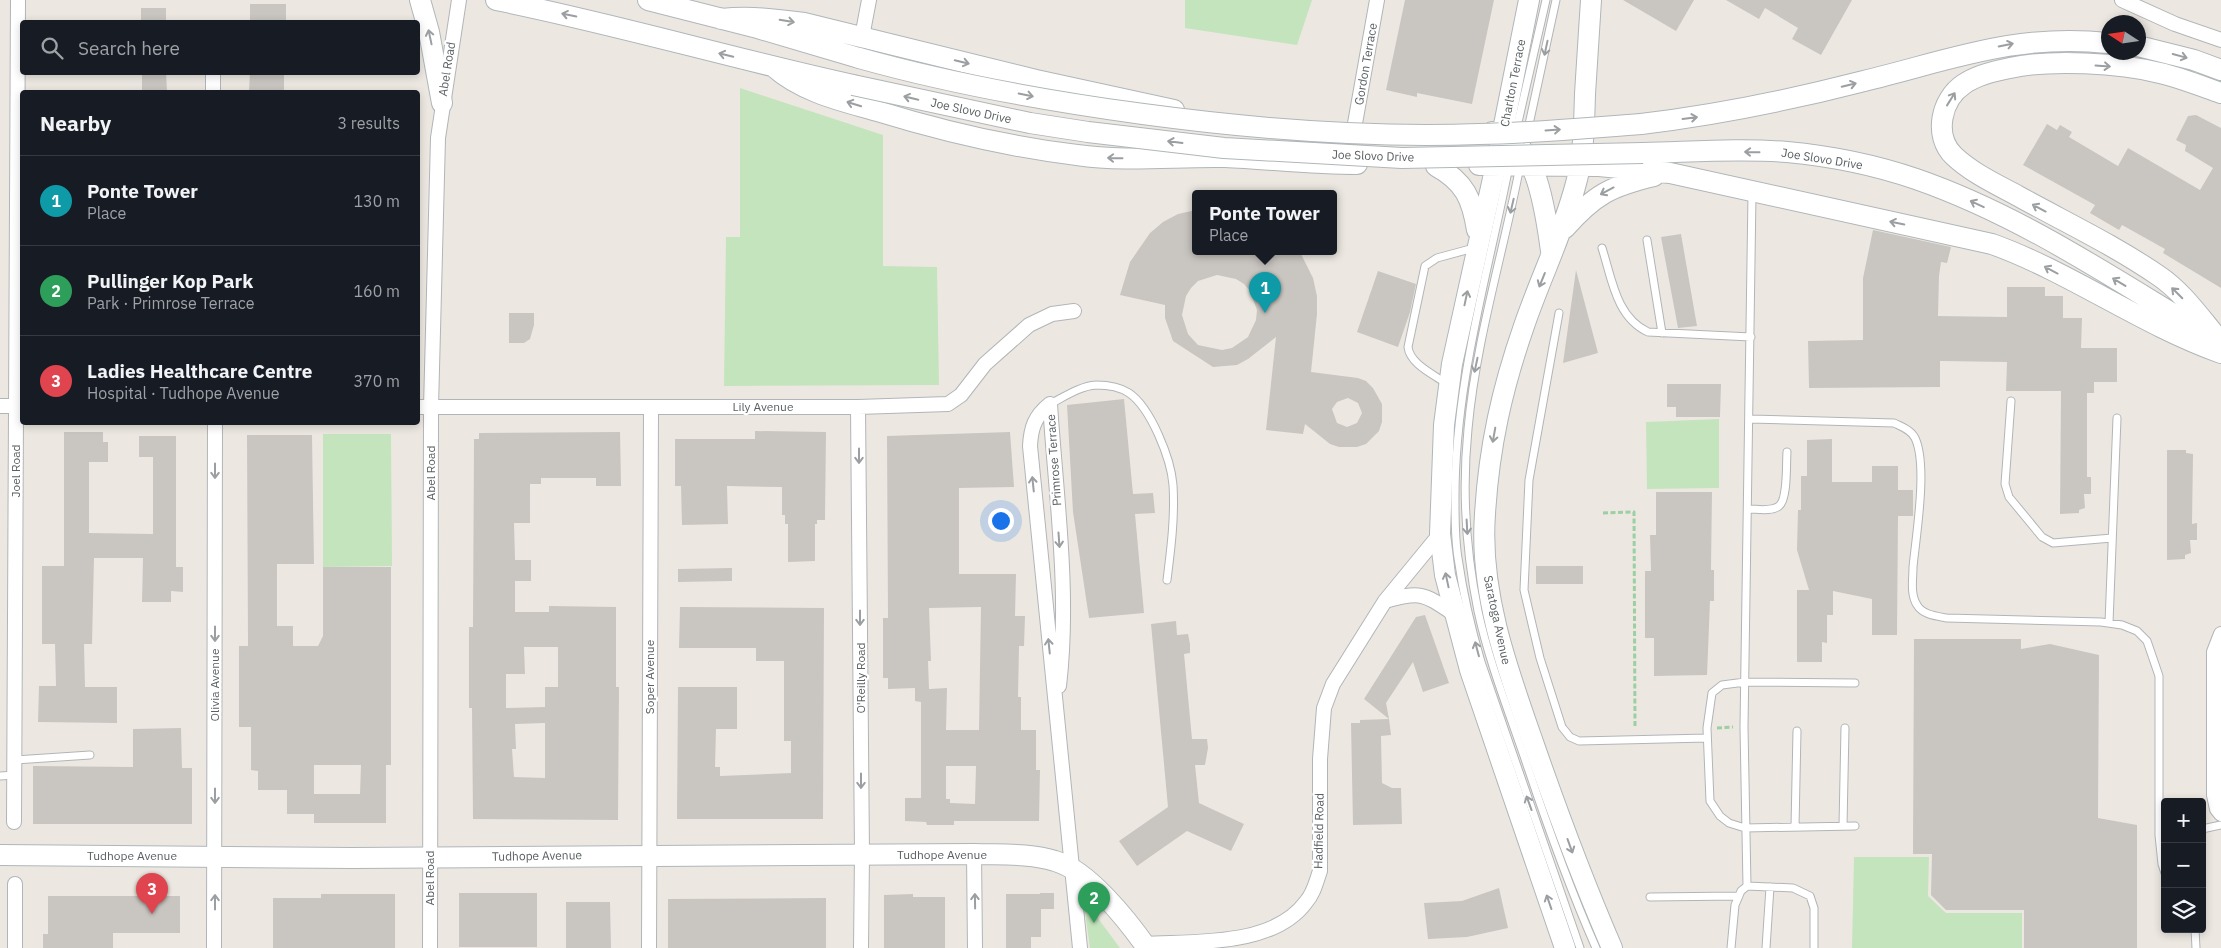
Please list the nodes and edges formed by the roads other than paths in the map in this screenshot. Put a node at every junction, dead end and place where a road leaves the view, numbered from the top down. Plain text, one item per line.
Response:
1 (18, 0) edge
2 (420, 0) edge
3 (459, 0) edge
4 (496, 0) edge
5 (648, 0) edge
6 (869, 0) edge
7 (1377, 0) edge
8 (1529, 0) edge
9 (1546, 0) edge
10 (1556, 0) edge
11 (1591, 0) edge
12 (2122, 0) edge
13 (721, 19) junction
14 (862, 37) junction
15 (2221, 40) edge
16 (2101, 42) edge
17 (2146, 48) edge
18 (774, 67) junction
19 (2221, 70) edge
20 (213, 75) edge
21 (213, 90) edge
22 (2221, 93) edge
23 (442, 103) junction
24 (1354, 128) junction
25 (1514, 156) junction
26 (1436, 166) junction
27 (1580, 168) junction
28 (1670, 173) junction
29 (1752, 191) junction
30 (1559, 234) junction
31 (1648, 240) dead end
32 (1478, 242) junction
33 (1602, 248) dead end
34 (1552, 254) junction
35 (1074, 311) dead end
36 (1558, 313) dead end
37 (1662, 333) junction
38 (1751, 337) junction
39 (2221, 342) edge
40 (2221, 352) edge
41 (1449, 386) junction
42 (2010, 401) dead end
43 (1050, 404) junction
44 (0, 406) edge
45 (19, 406) edge
46 (424, 407) edge
47 (651, 407) junction
48 (858, 407) junction
49 (2117, 418) dead end
50 (1750, 419) junction
51 (215, 425) edge
52 (1787, 452) dead end
53 (1748, 509) junction
54 (1440, 534) junction
55 (2112, 538) junction
56 (1167, 580) dead end
57 (1385, 601) junction
58 (1454, 614) junction
59 (2108, 623) junction
60 (2221, 634) edge
61 (1745, 682) junction
62 (1855, 683) dead end
63 (1056, 712) junction
64 (1845, 728) dead end
65 (1797, 731) dead end
66 (1707, 738) junction
67 (90, 755) dead end
68 (15, 760) junction
69 (15, 775) junction
70 (0, 776) edge
71 (2161, 798) edge
72 (2221, 814) edge
73 (14, 822) dead end
74 (2221, 825) edge
75 (1843, 826) junction
76 (1855, 826) dead end
77 (1795, 827) junction
78 (1745, 828) junction
79 (2206, 829) edge
80 (862, 854) junction
81 (974, 854) junction
82 (0, 855) edge
83 (649, 855) junction
84 (215, 857) junction
85 (430, 857) junction
86 (1072, 870) junction
87 (15, 884) dead end
88 (1747, 886) junction
89 (1770, 887) junction
90 (1738, 896) junction
91 (1650, 897) dead end
92 (2195, 933) edge
93 (1146, 946) edge
94 (15, 948) edge
95 (214, 948) edge
96 (430, 948) edge
97 (649, 948) edge
98 (860, 948) edge
99 (975, 948) edge
100 (1080, 948) edge
101 (1565, 948) edge
102 (1580, 948) edge
103 (1596, 948) edge
104 (1612, 948) edge
105 (1731, 948) edge
106 (1766, 948) edge
107 (1814, 948) edge
108 (2196, 948) edge

1 - 45 street, Joel Road
23 -> 2 main road
3 - 23 street, Abel Road
18 -> 4 main road, Joe Slovo Drive
5 - 13 main road, Joe Slovo Drive
6 - 14 street
7 - 24 street, Gordon Terrace
8 - 25 main road, Charlton Terrace
9 - 25 lane
10 -> 25 lane
11 - 27 main road
12 - 15 street
13 -> 14 main road
13 -> 16 main road, Joe Slovo Drive, bridge
14 -> 24 main road
17 -> 19 main road
26 -> 18 main road
39 -> 18 main road, Joe Slovo Drive, bridge
20 - 21 street
39 -> 22 main road
23 - 46 street, Abel Road
24 - 25 main road
25 - 26 main road
25 - 27 main road
25 - 32 main road
25 - 34 main road
102 -> 25 lane
25 -> 103 lane
26 - 32 main road
27 - 28 main road
27 - 30 main road, Saratoga Avenue
28 - 29 main road
28 -> 30 main road
29 - 38 lane
40 -> 29 main road
30 - 34 main road, Saratoga Avenue
31 - 37 lane
41 -> 32 main road
32 - 41 lane
33 - 37 lane
34 -> 104 main road, Saratoga Avenue
35 - 48 street, Lily Avenue
36 - 66 lane
37 - 38 lane
38 - 50 lane
41 - 54 main road
42 - 55 lane
43 - 56 lane
43 -> 63 street, Primrose Terrace
63 -> 43 street, Primrose Terrace
44 - 45 street
45 - 68 street, Joel Road
46 - 47 street, Lily Avenue
46 - 85 street, Abel Road
47 - 48 street, Lily Avenue
47 - 83 street, Soper Avenue
48 -> 80 street, O'Reilly Road
49 - 55 lane
50 - 53 lane
50 - 59 lane
51 -> 84 street, Olivia Avenue
52 - 53 lane
53 - 61 lane
54 - 57 street, Hadfield Road
58 -> 54 main road
55 - 59 lane
57 - 58 street
57 - 93 street, Hadfield Road
101 -> 58 main road
59 - 71 lane
60 - 72 street
61 - 62 lane
61 - 66 lane
61 - 78 lane
63 - 86 street, Primrose Terrace
64 - 75 lane
65 - 77 lane
66 - 78 lane
67 - 68 lane
68 - 69 street, Joel Road
69 - 70 lane
69 - 73 street, Joel Road
74 - 79 lane
75 - 76 lane
75 - 77 lane
77 - 78 lane
78 - 88 lane
80 - 81 main road, Tudhope Avenue
80 - 83 main road, Tudhope Avenue
80 - 98 street, O'Reilly Road
81 - 86 main road, Tudhope Avenue
99 -> 81 street
82 - 84 main road, Tudhope Avenue
83 - 85 main road, Tudhope Avenue
83 - 97 street, Soper Avenue
84 - 85 main road, Tudhope Avenue
95 -> 84 street, Olivia Avenue
85 - 96 street, Abel Road
86 - 93 main road, Hadfield Road
86 - 100 street, Primrose Terrace
87 - 94 street
88 - 89 lane
88 - 90 lane
89 - 106 lane
89 - 107 lane
90 - 91 lane
90 - 105 lane
92 - 108 lane

